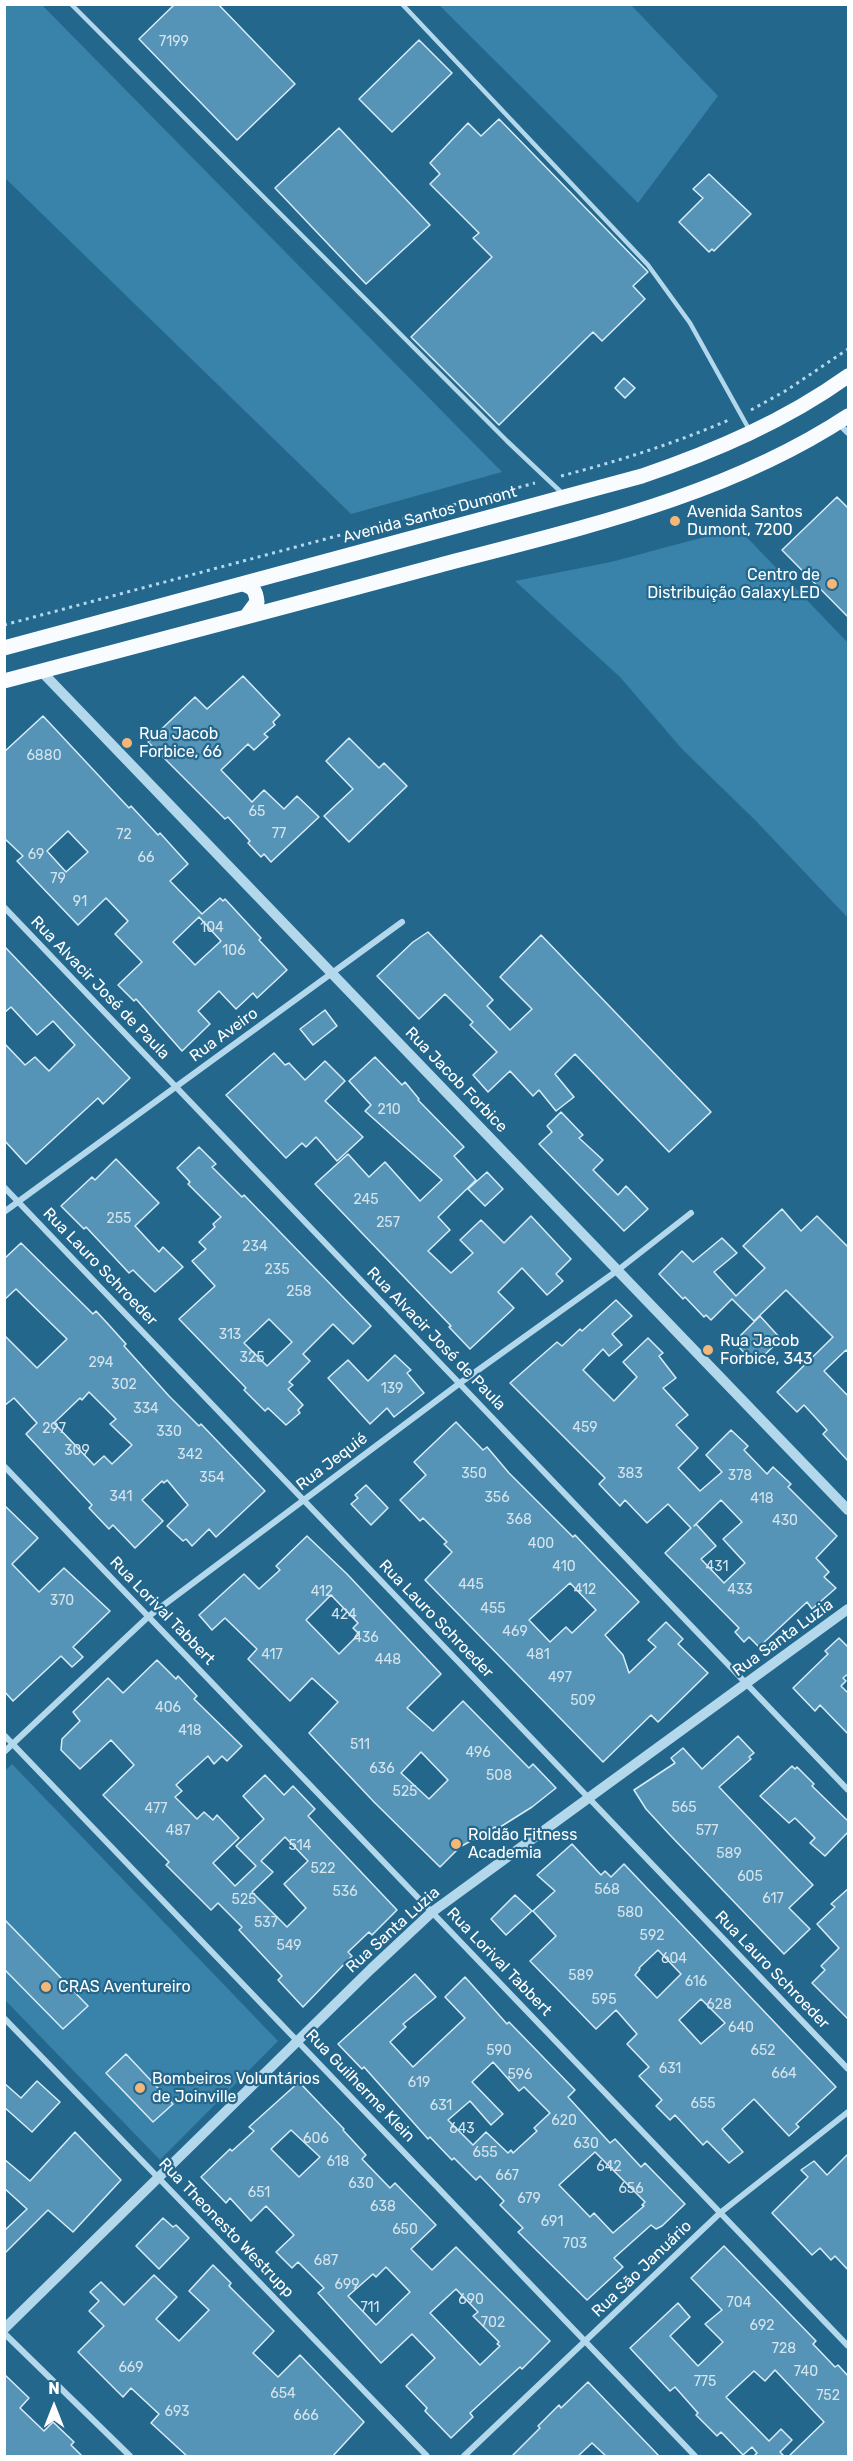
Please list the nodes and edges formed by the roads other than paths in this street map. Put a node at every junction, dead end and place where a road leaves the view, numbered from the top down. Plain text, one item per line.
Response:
1 (71, 4) edge
2 (402, 4) edge
3 (849, 376) edge
4 (845, 424) edge
5 (751, 434) junction
6 (566, 497) junction
7 (242, 584) junction
8 (246, 617) junction
9 (4, 648) edge
10 (42, 672) junction
11 (4, 681) edge
12 (4, 907) edge
13 (402, 922) dead end
14 (332, 973) junction
15 (176, 1087) junction
16 (4, 1187) edge
17 (18, 1201) junction
18 (4, 1212) edge
19 (691, 1213) dead end
20 (618, 1270) junction
21 (460, 1383) junction
22 (4, 1466) edge
23 (304, 1500) junction
24 (849, 1510) edge
25 (849, 1609) edge
26 (149, 1616) junction
27 (747, 1683) junction
28 (4, 1735) edge
29 (13, 1743) junction
30 (4, 1752) edge
31 (849, 1790) edge
32 (589, 1798) junction
33 (432, 1912) junction
34 (4, 2018) edge
35 (297, 2041) junction
36 (849, 2069) edge
37 (849, 2112) edge
38 (158, 2178) junction
39 (720, 2212) junction
40 (4, 2331) edge
41 (585, 2342) junction
42 (849, 2346) edge
43 (130, 2457) edge
44 (427, 2457) edge
45 (464, 2457) edge
46 (695, 2457) edge

1 - 6 lane
2 - 5 lane
3 - 5 main road, Avenida Santos Dumont
4 - 8 main road
5 - 6 main road, Avenida Santos Dumont
6 - 7 main road, Avenida Santos Dumont
7 - 8 main road
7 - 9 main road, Avenida Santos Dumont
8 - 10 main road
10 - 11 main road
10 - 14 street, Rua Jacob Forbice
12 - 15 street, Rua Alvacir José de Paula
13 - 14 street, Rua Aveiro
14 - 15 street, Rua Aveiro
14 - 20 street, Rua Jacob Forbice
15 - 17 street, Rua Aveiro
15 - 21 street, Rua Alvacir José de Paula
16 - 17 street, Rua Lauro Schroeder
17 - 18 street, Rua Aveiro
17 - 23 street, Rua Lauro Schroeder
19 - 20 street, Rua Jequié
20 - 21 street, Rua Jequié
20 - 24 street, Rua Jacob Forbice
21 - 23 street, Rua Jequié
21 - 27 street, Rua Alvacir José de Paula
22 - 26 street, Rua Lorival Tabbert
23 - 26 street, Rua Jequié
23 - 32 street, Rua Lauro Schroeder
25 - 27 street, Rua Santa Luzia
26 - 29 street, Rua Jequié
26 - 33 street, Rua Lorival Tabbert
27 - 31 street, Rua Alvacir José de Paula
27 - 32 street, Rua Santa Luzia
28 - 29 street, Rua Guilherme Klein
29 - 30 street, Rua Jequié
29 - 35 street, Rua Guilherme Klein
32 - 33 street, Rua Santa Luzia
32 - 36 street, Rua Lauro Schroeder
33 - 35 street, Rua Santa Luzia
33 - 39 street, Rua Lorival Tabbert
34 - 38 street, Rua Theonesto Westrupp
35 - 38 street, Rua Santa Luzia
35 - 41 street, Rua Guilherme Klein
37 - 39 street, Rua São Januário
38 - 40 street, Rua Santa Luzia
38 - 44 street, Rua Theonesto Westrupp
39 - 41 street, Rua São Januário
39 - 42 street, Rua Lorival Tabbert
40 - 43 street
41 - 45 street, Rua São Januário
41 - 46 street, Rua Guilherme Klein

